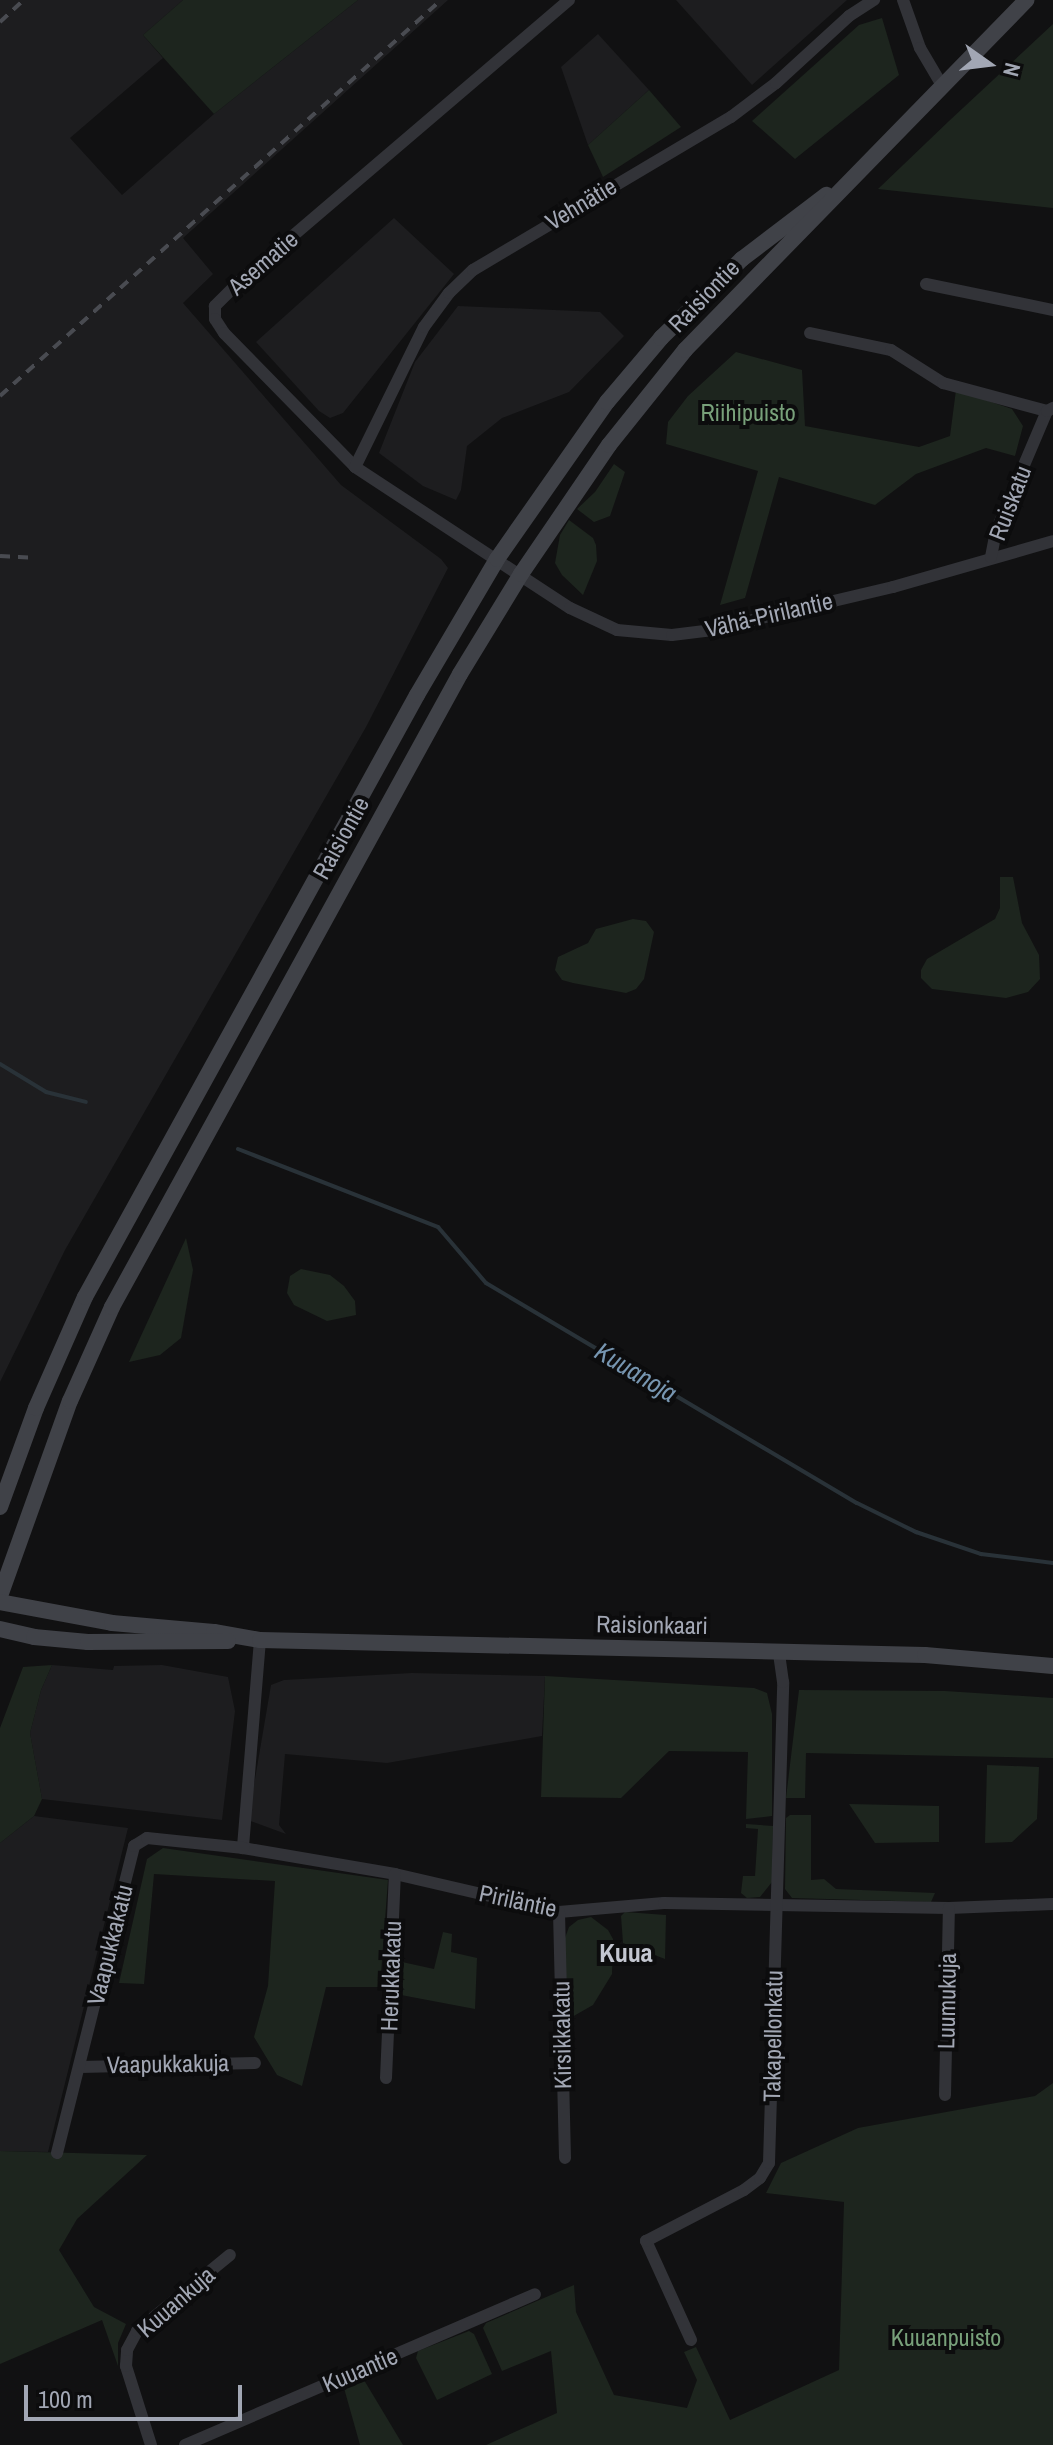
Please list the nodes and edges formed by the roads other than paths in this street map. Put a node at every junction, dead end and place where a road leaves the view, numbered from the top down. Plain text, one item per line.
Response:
1 (569, 0) edge
2 (874, 0) edge
3 (903, 0) edge
4 (1027, 0) edge
5 (943, 87) junction
6 (847, 180) junction
7 (926, 284) dead end
8 (1053, 310) edge
9 (810, 333) dead end
10 (1050, 410) edge
11 (355, 467) junction
12 (1053, 541) edge
13 (991, 557) junction
14 (497, 559) junction
15 (521, 574) junction
16 (0, 1507) edge
17 (0, 1596) edge
18 (0, 1602) edge
19 (0, 1629) edge
20 (254, 1639) junction
21 (779, 1652) junction
22 (1053, 1666) edge
23 (243, 1848) junction
24 (395, 1874) junction
25 (776, 1903) junction
26 (1053, 1904) edge
27 (949, 1908) junction
28 (559, 1912) junction
29 (255, 2063) dead end
30 (80, 2067) junction
31 (386, 2078) dead end
32 (945, 2095) dead end
33 (57, 2153) dead end
34 (565, 2158) dead end
35 (230, 2255) dead end
36 (535, 2294) dead end
37 (691, 2340) dead end
38 (151, 2445) edge
39 (185, 2445) edge

1 - 11 street, Asematie
2 - 11 street, Vehnätie
3 - 5 street
4 - 5 main road, Raisiontie
5 - 6 main road, Raisiontie
6 - 14 main road, Raisiontie
6 - 15 main road, Raisiontie
7 - 8 street
9 - 10 street
10 - 13 street, Ruiskatu
11 - 14 street, Asematie
12 - 13 street, Vähä-Pirilantie
13 - 15 street, Vähä-Pirilantie
14 - 15 street, Vähä-Pirilantie
14 - 16 main road, Raisiontie
15 - 17 main road, Raisiontie
18 - 20 main road, Raisionkaari
19 - 20 main road, Raisionkaari
20 - 21 main road, Raisionkaari
20 - 23 street
21 - 22 main road, Raisionkaari
21 - 25 street, Takapellonkatu
23 - 24 street, Piriläntie
23 - 30 street, Vaapukkakatu
24 - 28 street, Piriläntie
24 - 31 street, Herukkakatu
25 - 27 street, Piriläntie
25 - 28 street, Piriläntie
25 - 37 street, Takapellonkatu
26 - 27 street, Piriläntie
27 - 32 street, Luumukuja
28 - 34 street, Kirsikkakatu
29 - 30 street, Vaapukkakuja
30 - 33 street, Vaapukkakatu
35 - 38 street, Kuuankuja
36 - 39 street, Kuuantie

